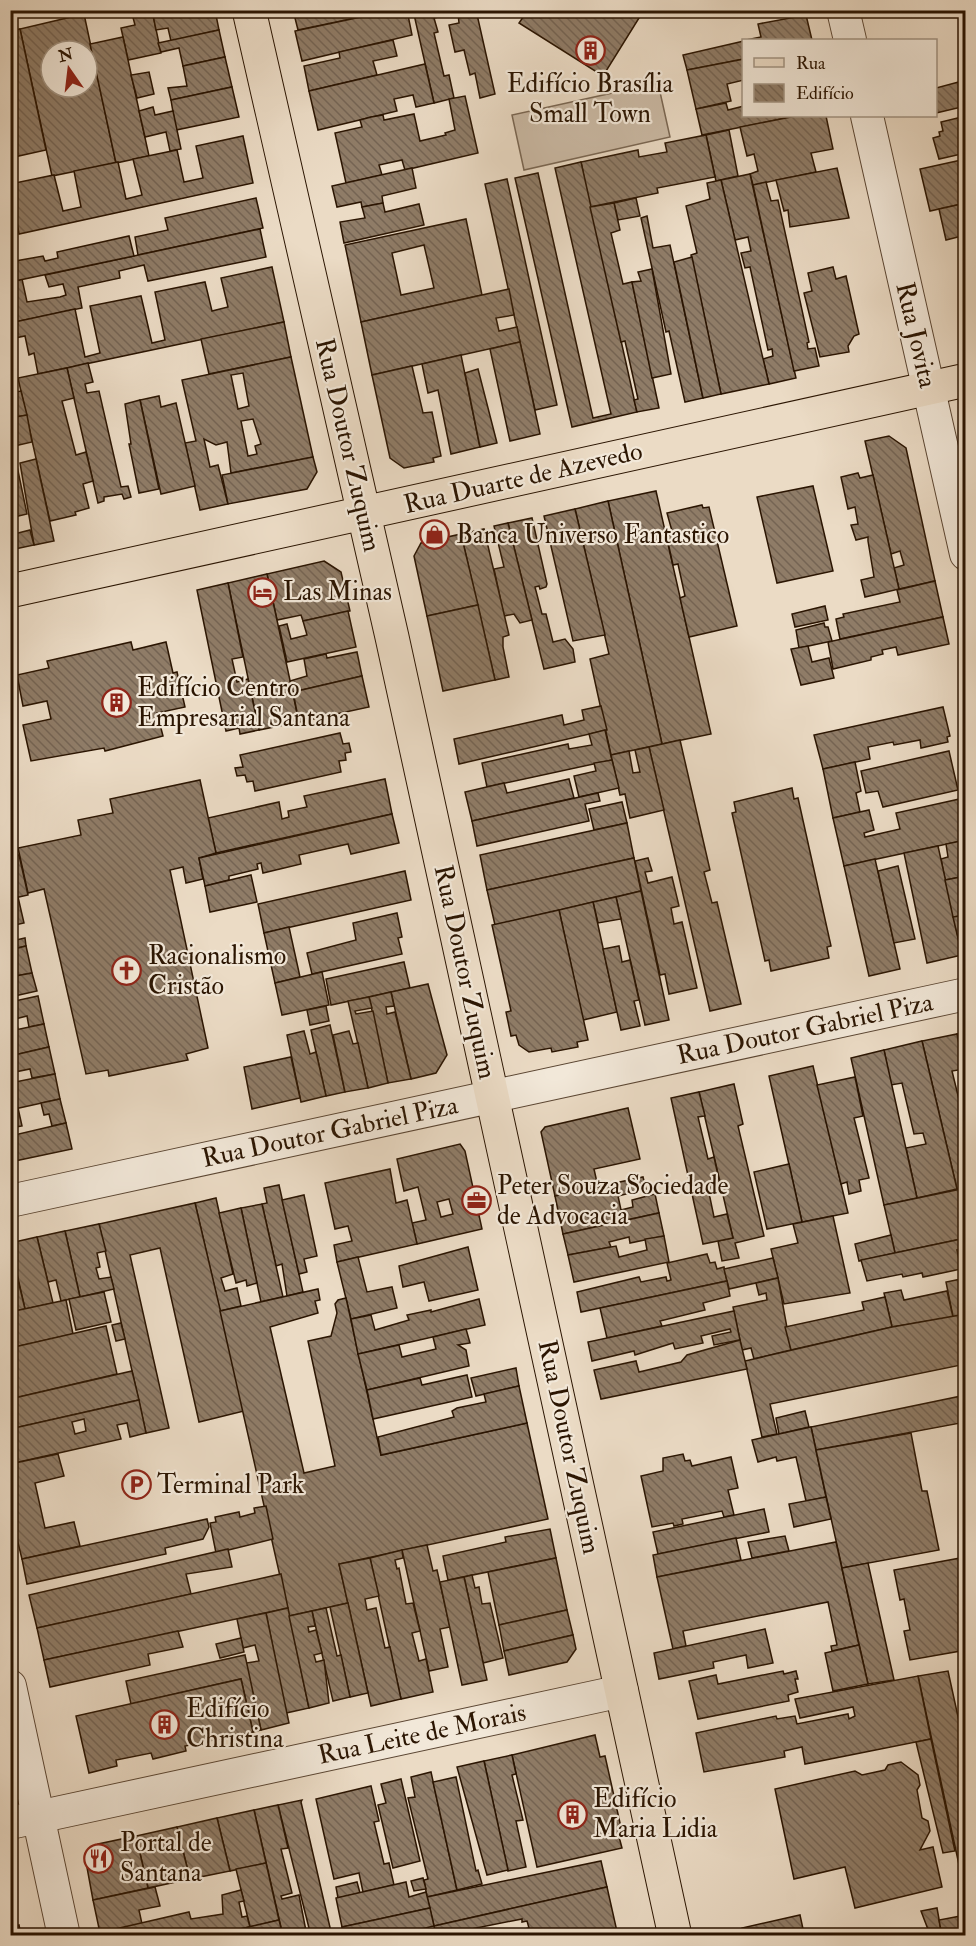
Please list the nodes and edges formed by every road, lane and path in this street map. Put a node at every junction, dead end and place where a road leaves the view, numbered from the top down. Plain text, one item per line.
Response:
1 (249, 10) edge
2 (843, 10) edge
3 (850, 39) edge
4 (867, 117) edge
5 (966, 380) edge
6 (928, 388) junction
7 (363, 513) junction
8 (966, 554) edge
9 (10, 591) edge
10 (966, 994) edge
11 (493, 1096) junction
12 (10, 1201) edge
13 (10, 1686) edge
14 (622, 1691) junction
15 (25, 1820) edge
16 (64, 1935) edge
17 (675, 1935) edge

1 - 7 main road, Rua Doutor Zuquim
2 - 3 street
4 - 6 street, Rua Jovita
5 - 6 main road, Rua Duarte de Azevedo
6 - 7 main road, Rua Duarte de Azevedo
6 - 8 street, Rua Jovita
7 - 9 main road, Rua Duarte de Azevedo
7 - 11 main road, Rua Doutor Zuquim
10 - 11 street, Rua Doutor Gabriel Piza
11 - 12 street, Rua Doutor Gabriel Piza
11 - 14 main road, Rua Doutor Zuquim
13 - 15 street
14 - 15 street, Rua Leite de Morais
14 - 17 main road, Rua Doutor Zuquim
15 - 16 street

